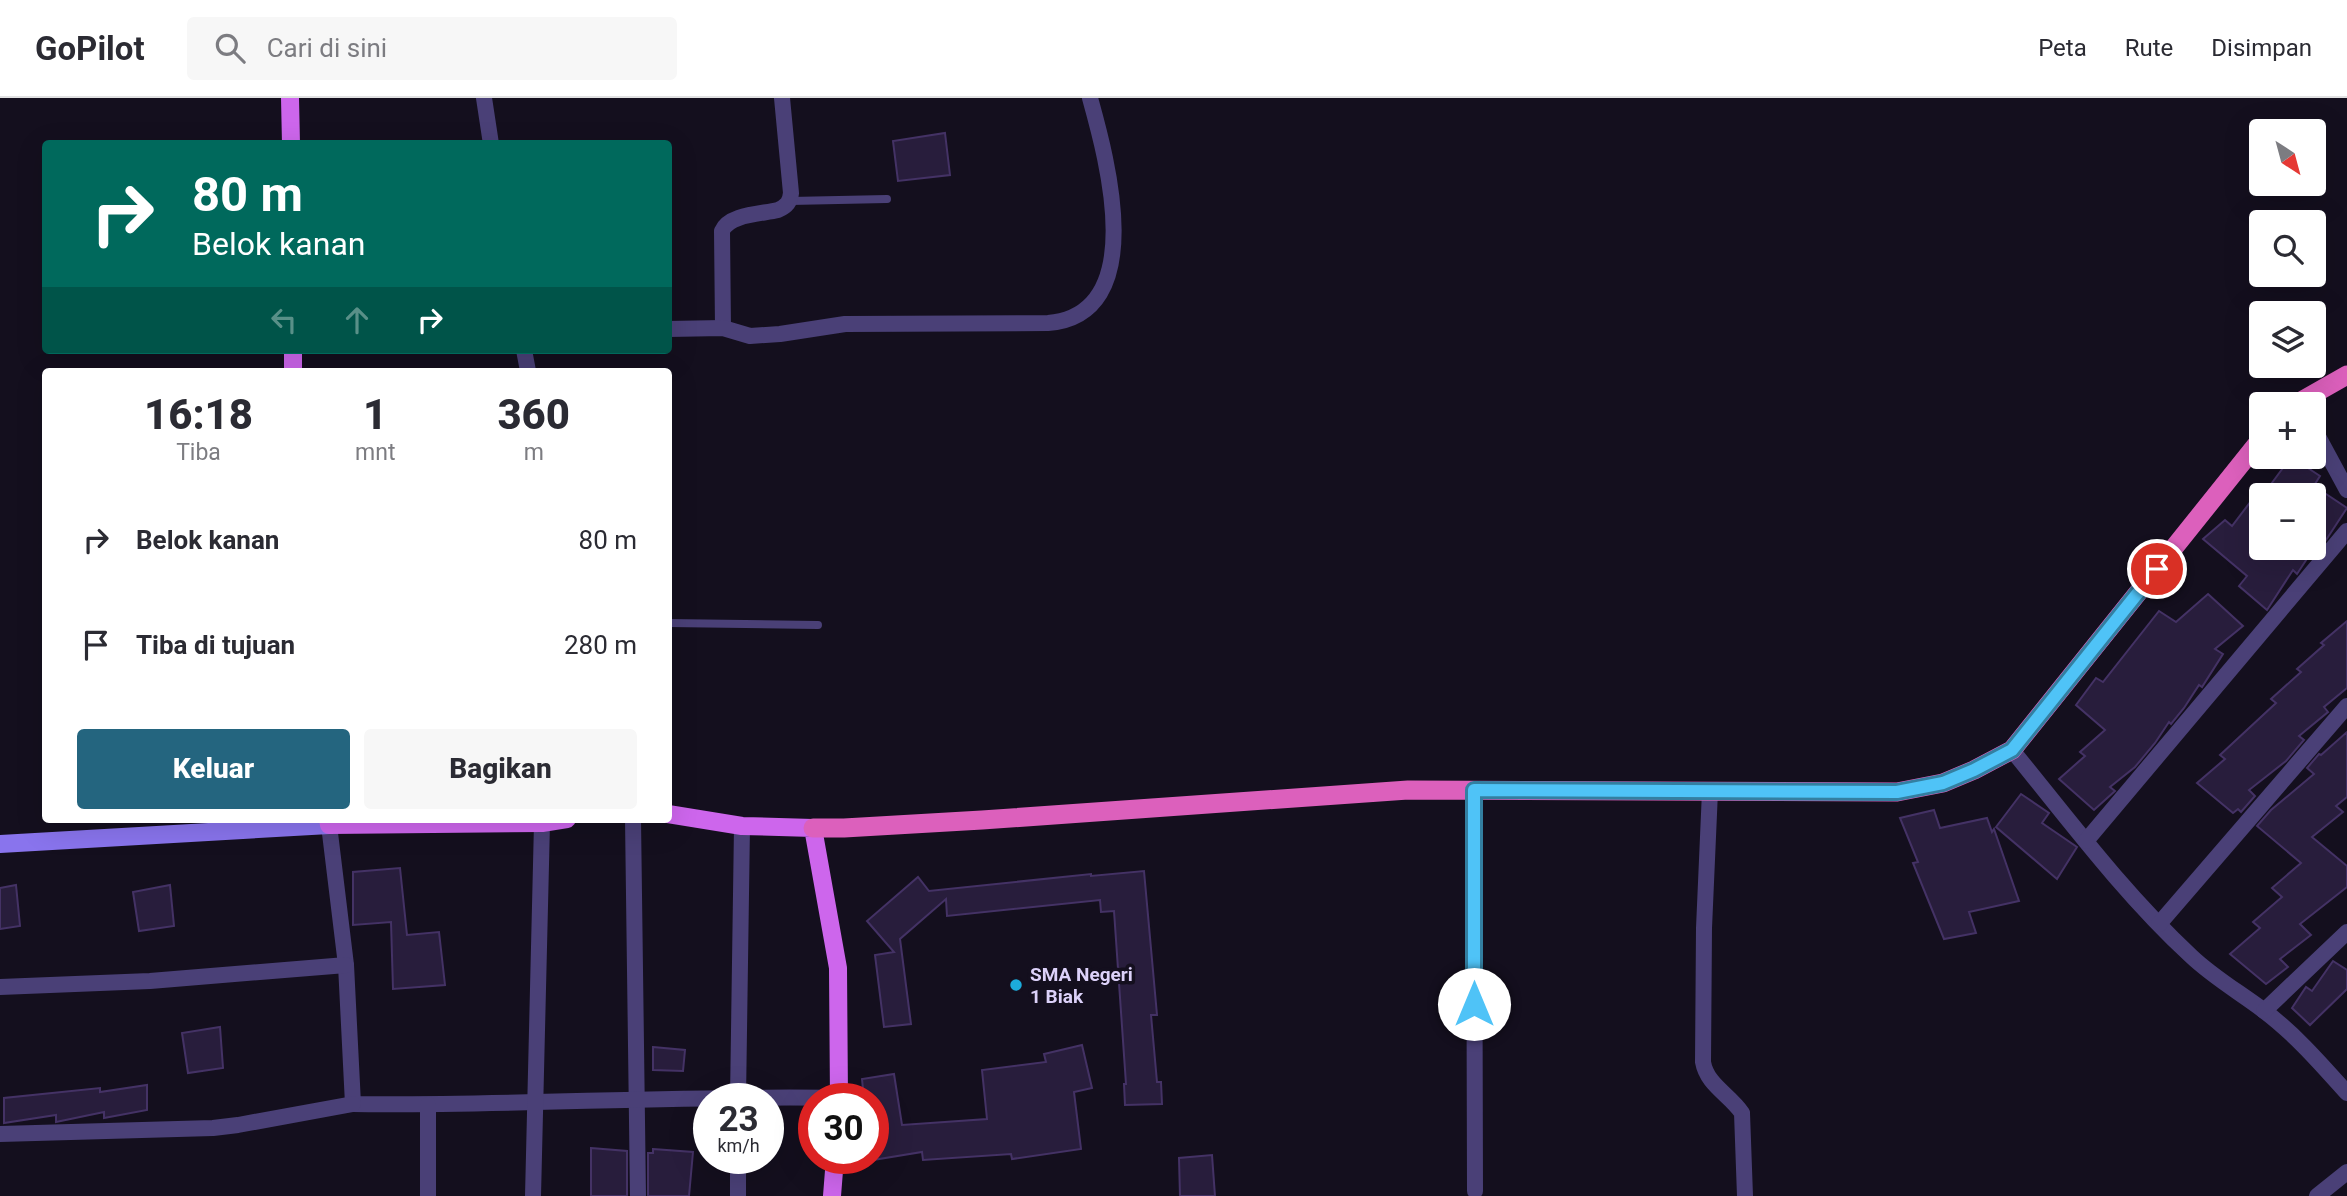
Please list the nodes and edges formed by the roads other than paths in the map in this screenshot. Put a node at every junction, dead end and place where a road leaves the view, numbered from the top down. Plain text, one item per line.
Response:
1 (290, 98) edge
2 (484, 98) edge
3 (782, 98) edge
4 (1090, 98) edge
5 (291, 140) edge
6 (490, 140) edge
7 (887, 199) dead end
8 (790, 201) junction
9 (723, 328) junction
10 (672, 329) edge
11 (2347, 375) edge
12 (2317, 392) edge
13 (2326, 451) edge
14 (2249, 454) edge
15 (2347, 490) edge
16 (2347, 531) edge
17 (672, 623) edge
18 (818, 625) dead end
19 (2347, 706) edge
20 (2012, 750) junction
21 (1474, 790) junction
22 (1710, 791) junction
23 (672, 815) edge
24 (313, 823) edge
25 (328, 823) edge
26 (545, 823) edge
27 (633, 823) edge
28 (742, 826) junction
29 (813, 828) junction
30 (2086, 841) junction
31 (0, 844) edge
32 (2159, 924) junction
33 (2347, 932) edge
34 (346, 965) junction
35 (0, 988) edge
36 (2264, 1011) junction
37 (738, 1083) edge
38 (839, 1083) edge
39 (2347, 1093) edge
40 (693, 1098) edge
41 (638, 1099) junction
42 (534, 1101) junction
43 (353, 1104) junction
44 (428, 1105) junction
45 (0, 1134) edge
46 (2347, 1172) edge
47 (738, 1174) edge
48 (834, 1174) edge
49 (1475, 1191) dead end
50 (428, 1196) edge
51 (533, 1196) edge
52 (638, 1196) edge
53 (738, 1196) edge
54 (832, 1196) edge
55 (1745, 1196) edge
56 (2317, 1196) edge

1 - 5 main road
2 - 6 street
3 - 8 street
4 - 9 street
7 - 8 lane
8 - 9 street
9 - 10 street
11 - 12 highway
13 - 15 street
14 - 20 highway
16 - 30 street
17 - 18 lane
19 - 32 street
20 - 22 highway
20 - 30 street
21 - 22 highway
21 - 29 highway
21 - 49 street
22 - 55 street
23 - 28 main road
24 - 31 main road
25 - 34 street
26 - 42 street
27 - 41 street
28 - 29 main road
28 - 37 street
29 - 38 main road
30 - 32 street
32 - 36 street
33 - 36 street
34 - 35 street
34 - 43 street
36 - 39 street
40 - 41 street
41 - 42 street
41 - 52 street
42 - 44 street
42 - 51 street
43 - 44 street
43 - 45 street
44 - 50 street
46 - 56 street
47 - 53 street
48 - 54 main road

